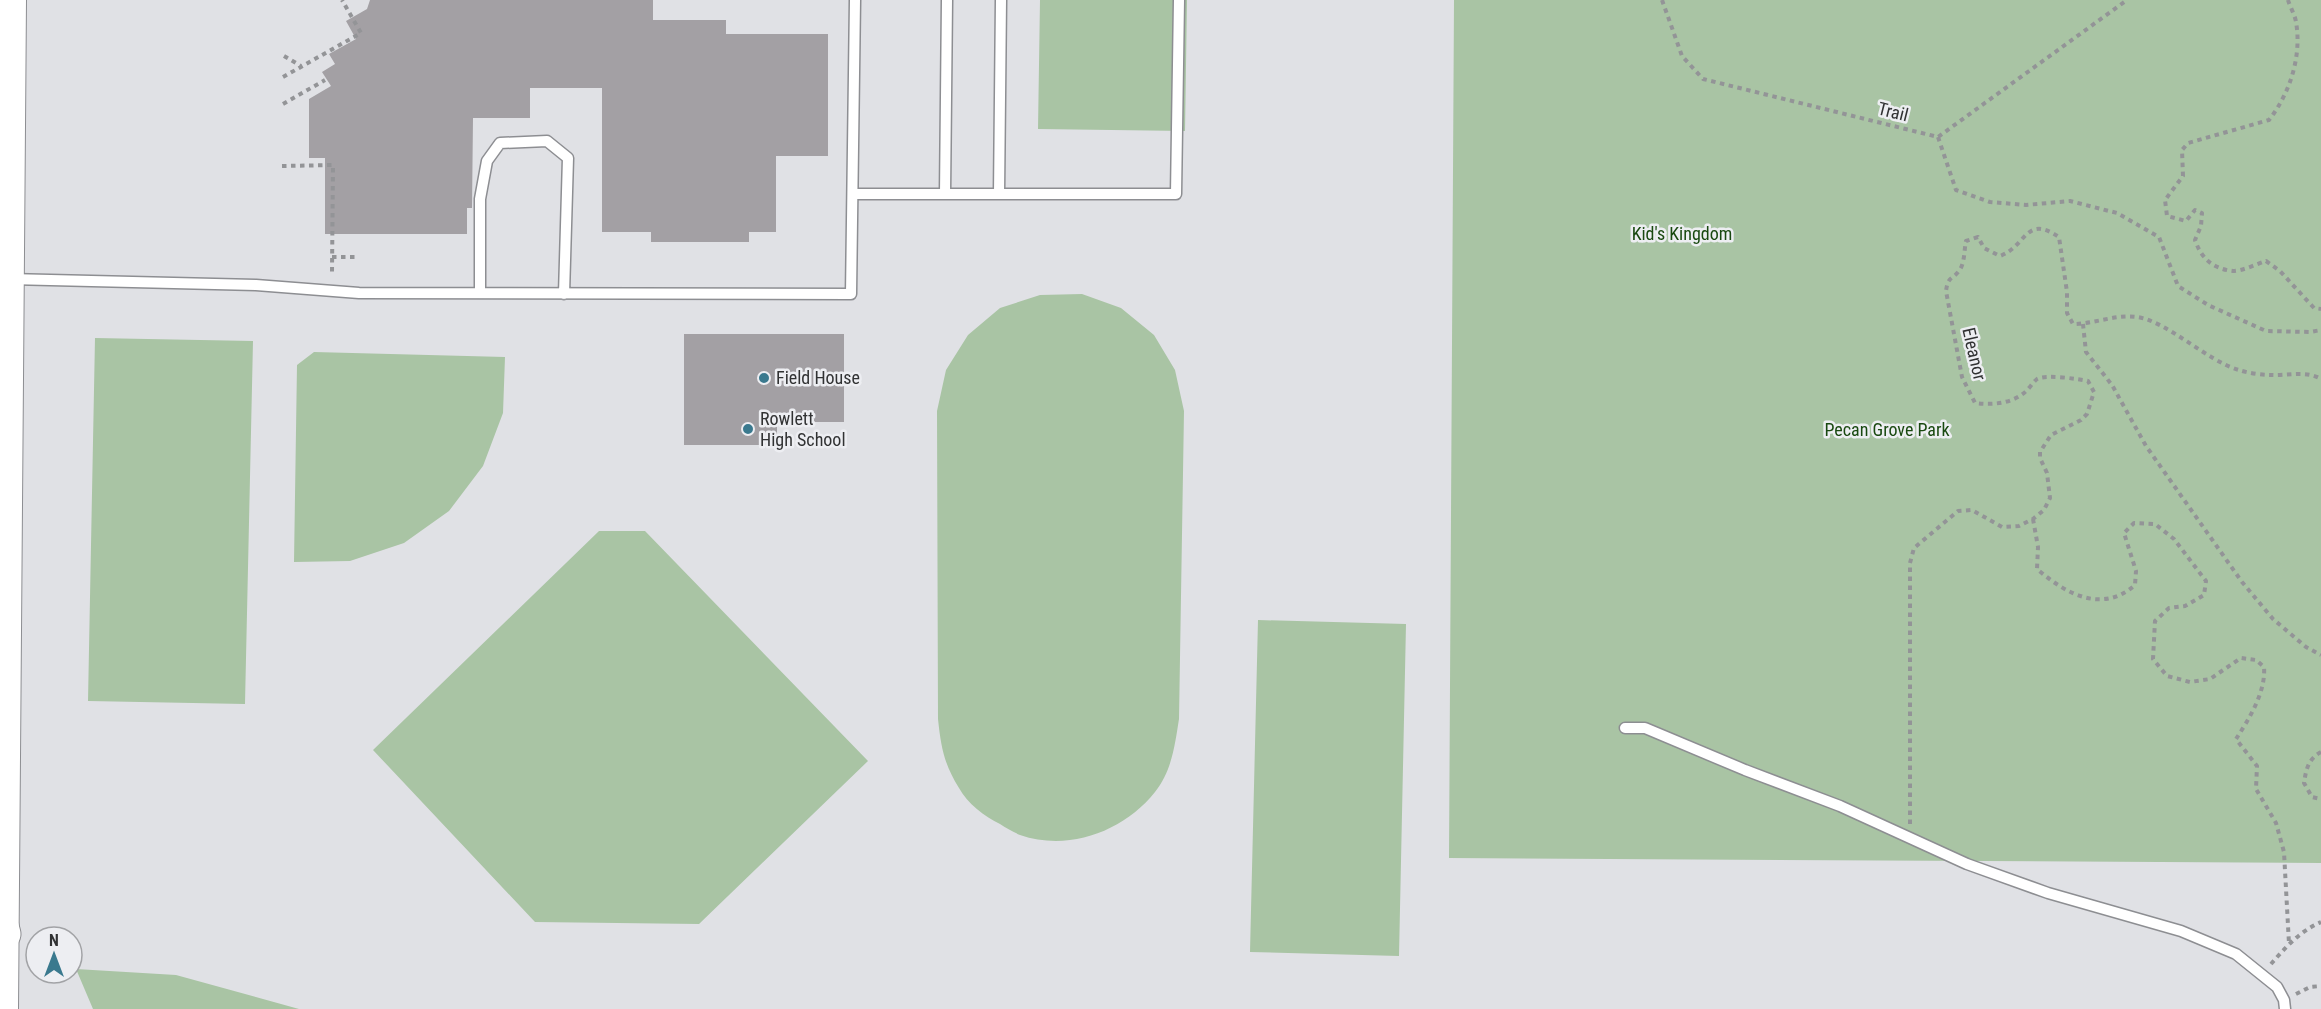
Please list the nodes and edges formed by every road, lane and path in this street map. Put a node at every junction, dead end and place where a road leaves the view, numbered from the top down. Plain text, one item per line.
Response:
1 (11, 0) edge
2 (342, 0) edge
3 (855, 0) edge
4 (947, 0) edge
5 (1001, 0) edge
6 (1179, 0) edge
7 (1662, 0) edge
8 (2127, 0) edge
9 (2288, 0) edge
10 (284, 56) dead end
11 (302, 66) junction
12 (283, 77) dead end
13 (326, 80) dead end
14 (283, 104) dead end
15 (1938, 137) junction
16 (282, 166) dead end
17 (853, 194) junction
18 (945, 194) junction
19 (999, 194) junction
20 (332, 257) junction
21 (359, 257) dead end
22 (332, 272) dead end
23 (7, 279) junction
24 (480, 293) junction
25 (564, 294) junction
26 (2321, 309) edge
27 (2083, 324) junction
28 (2321, 330) edge
29 (2321, 379) edge
30 (2033, 519) junction
31 (2321, 655) edge
32 (1624, 728) dead end
33 (2321, 752) edge
34 (2321, 799) edge
35 (1910, 838) junction
36 (2321, 922) edge
37 (2, 927) edge
38 (2289, 944) junction
39 (2264, 972) dead end
40 (2321, 986) edge
41 (2284, 1005) edge
42 (3, 1009) edge

1 - 23 main road
2 - 11 path
3 - 17 lane
4 - 18 lane
5 - 19 lane
6 - 19 lane
7 - 15 path, Trail
8 - 15 path
9 - 26 path
10 - 11 path
11 - 12 path
13 - 14 path
15 - 28 path
16 - 20 path
17 - 18 lane
17 - 25 lane
18 - 19 lane
20 - 21 path
20 - 22 path
23 - 24 lane
23 - 37 main road
24 - 25 lane
24 - 25 lane
27 - 29 path
27 - 30 path, Eleanor
27 - 31 path
30 - 35 path
30 - 38 path
32 - 35 lane
33 - 34 path
35 - 41 lane
36 - 38 path
37 - 42 main road
38 - 39 path
40 - 41 path

